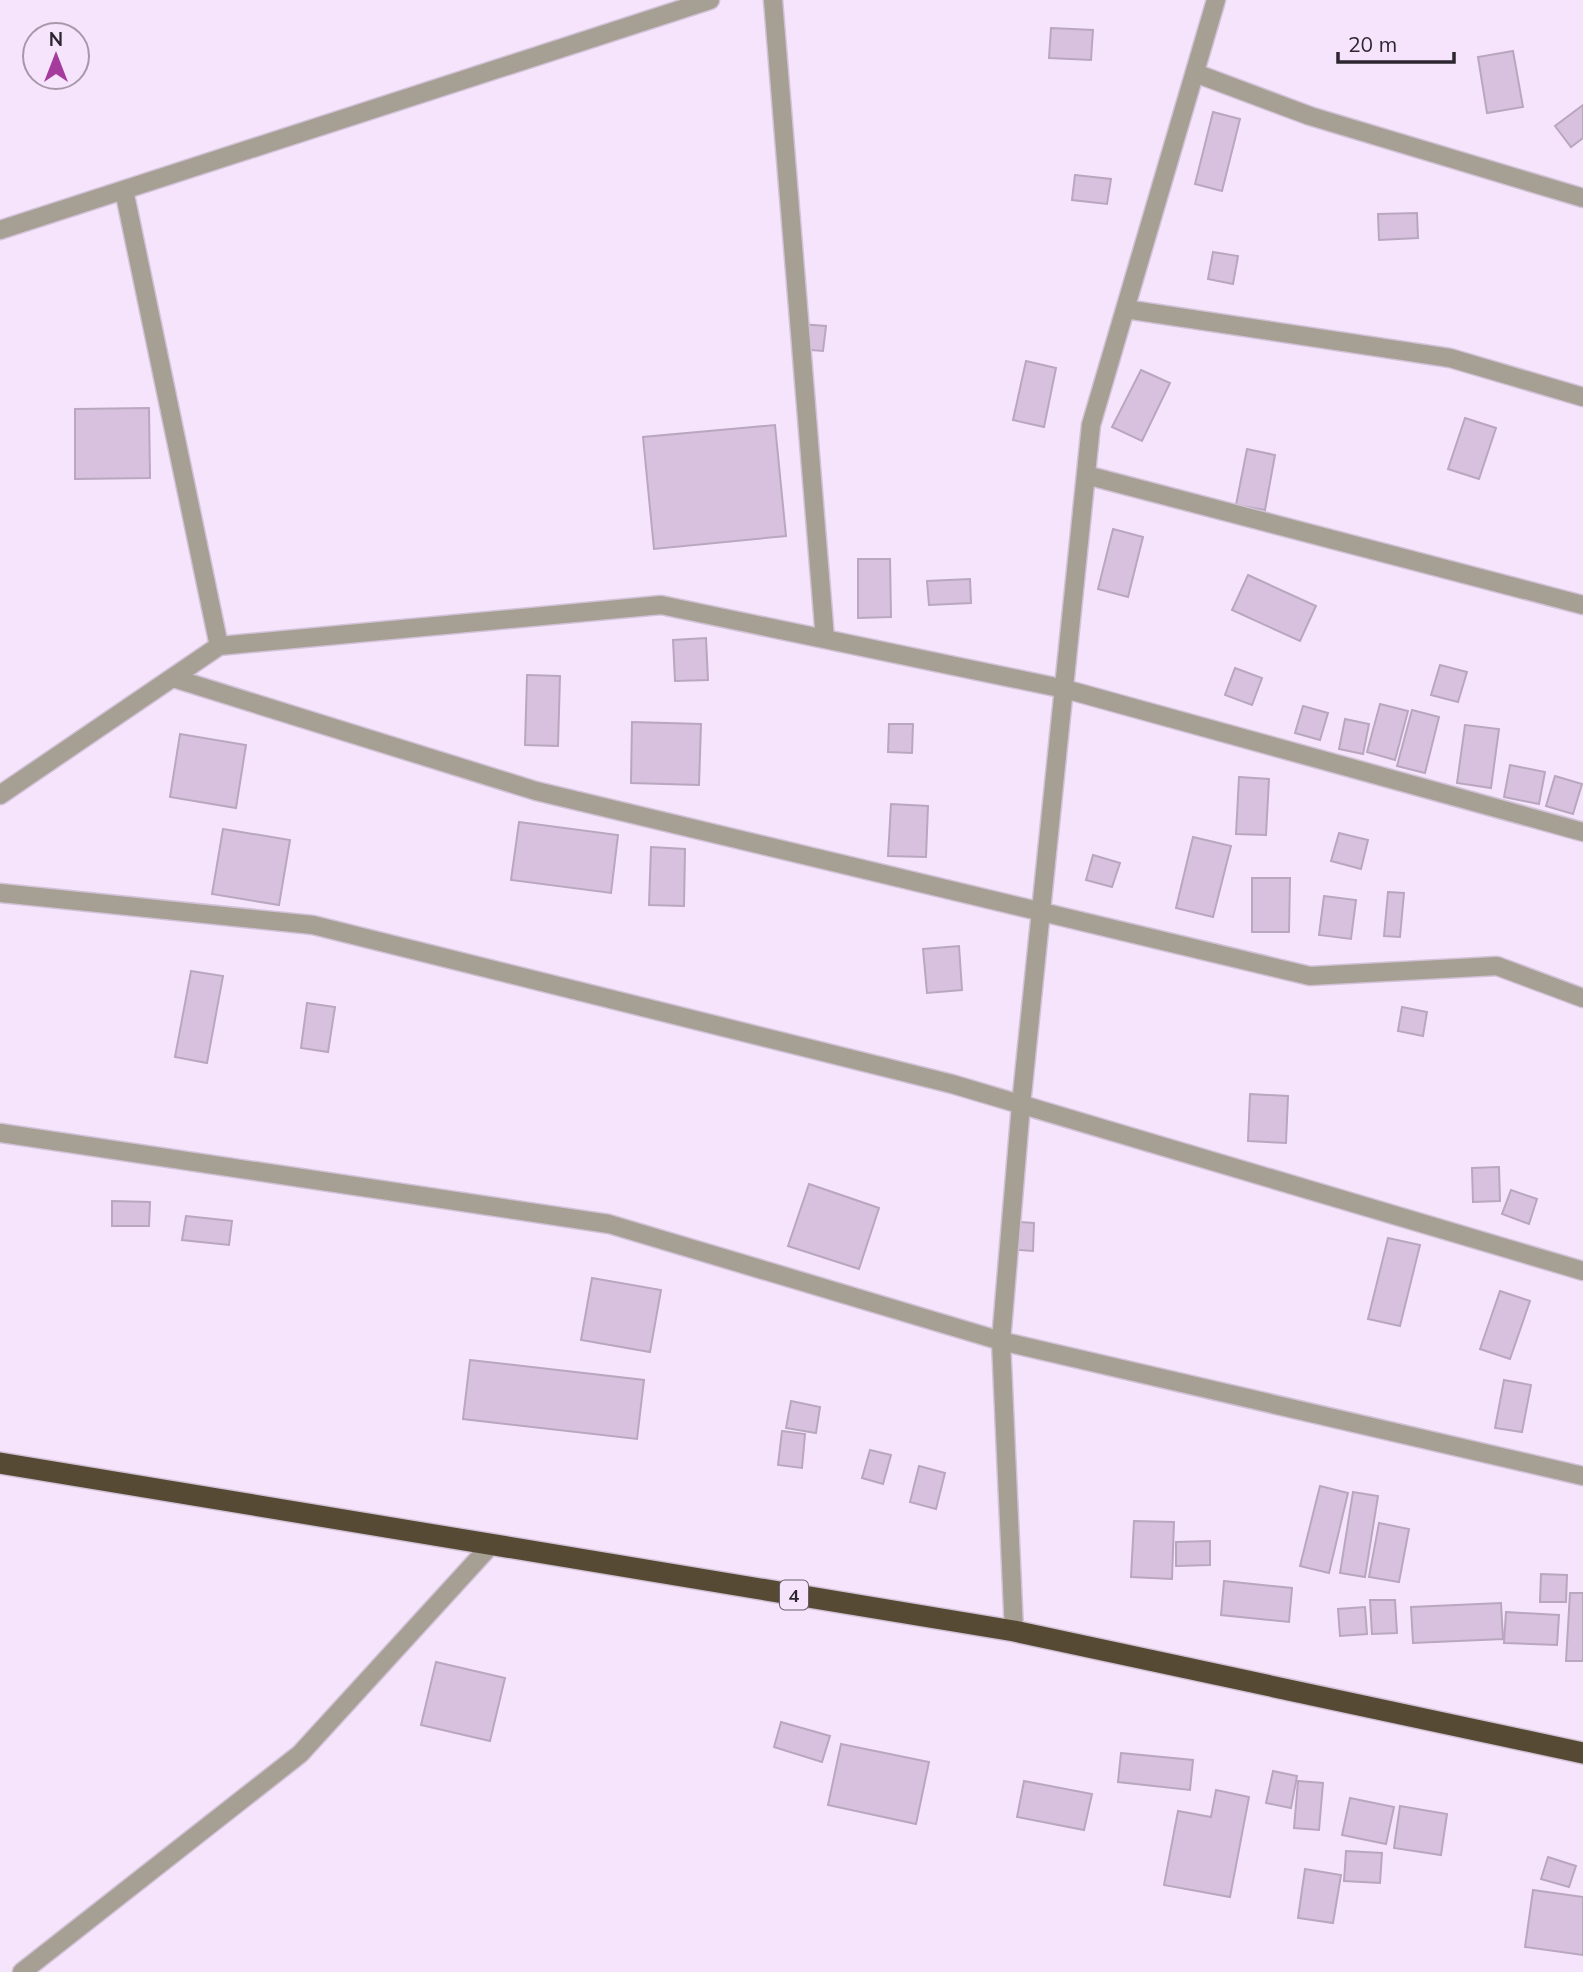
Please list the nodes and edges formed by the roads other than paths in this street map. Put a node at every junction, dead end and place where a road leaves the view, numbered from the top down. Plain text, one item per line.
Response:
1 (710, 0) edge
2 (773, 0) edge
3 (1216, 0) edge
4 (1195, 73) junction
5 (124, 190) junction
6 (1583, 198) edge
7 (0, 230) edge
8 (1125, 309) junction
9 (1583, 397) edge
10 (1086, 475) junction
11 (1583, 606) edge
12 (825, 639) junction
13 (219, 646) junction
14 (173, 678) junction
15 (1065, 690) junction
16 (0, 795) edge
17 (1583, 832) edge
18 (0, 892) edge
19 (1041, 914) junction
20 (1583, 998) edge
21 (1021, 1105) junction
22 (0, 1133) edge
23 (1583, 1271) edge
24 (1001, 1341) junction
25 (0, 1463) edge
26 (1583, 1476) edge
27 (491, 1545) junction
28 (1014, 1631) junction
29 (1583, 1754) edge
30 (22, 1972) edge

1 - 5 street
2 - 12 street
3 - 4 street
4 - 6 street
4 - 8 street
5 - 7 street
5 - 13 street
8 - 9 street
8 - 10 street
10 - 11 street
10 - 15 street
12 - 13 street
12 - 15 street
13 - 14 street
14 - 16 street
14 - 19 street
15 - 17 street
15 - 19 street
18 - 21 street
19 - 20 street
19 - 21 street
21 - 23 street
21 - 24 street
22 - 24 street
24 - 26 street
24 - 28 street
25 - 27 highway, 4
27 - 28 highway, 4
27 - 30 street
28 - 29 highway, 4

